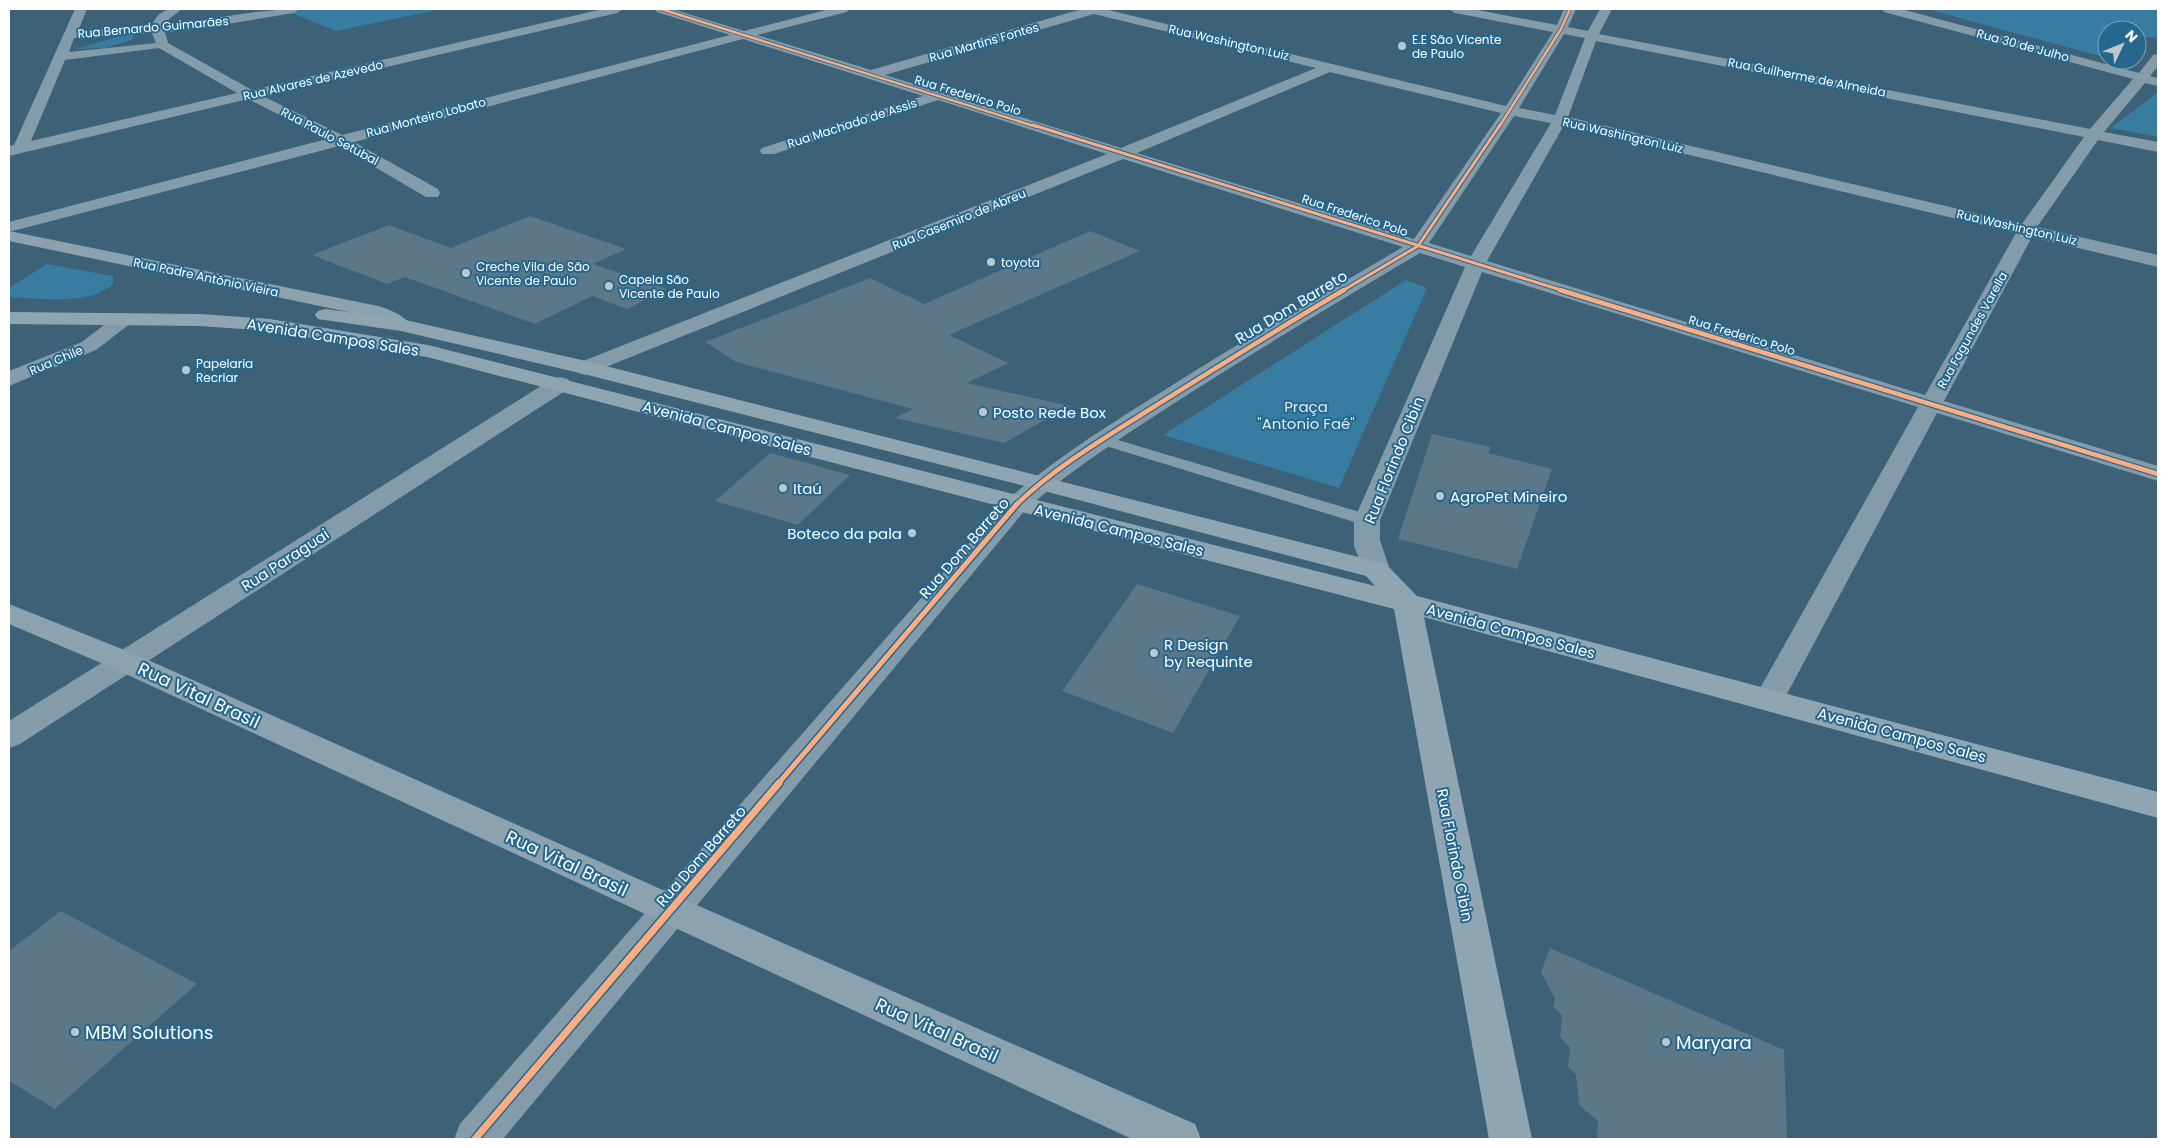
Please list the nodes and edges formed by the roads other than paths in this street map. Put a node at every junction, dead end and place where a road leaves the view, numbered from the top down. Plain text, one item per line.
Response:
1 (81, 9) edge
2 (176, 9) edge
3 (294, 9) edge
4 (617, 9) edge
5 (661, 9) edge
6 (843, 9) edge
7 (1093, 9) edge
8 (1455, 9) edge
9 (1570, 9) edge
10 (1606, 9) edge
11 (1888, 9) edge
12 (157, 28) junction
13 (1561, 29) junction
14 (70, 35) junction
15 (744, 35) junction
16 (1592, 35) junction
17 (163, 45) junction
18 (61, 57) junction
19 (2158, 58) edge
20 (1330, 66) junction
21 (870, 75) junction
22 (2150, 80) edge
23 (250, 95) junction
24 (936, 96) junction
25 (1510, 111) junction
26 (1560, 120) junction
27 (2094, 134) junction
28 (340, 140) junction
29 (2158, 147) edge
30 (14, 150) edge
31 (768, 151) dead end
32 (1123, 153) junction
33 (432, 193) dead end
34 (9, 227) edge
35 (2027, 229) junction
36 (9, 236) edge
37 (1418, 246) junction
38 (2158, 261) edge
39 (1476, 264) junction
40 (9, 304) edge
41 (9, 318) edge
42 (124, 318) junction
43 (401, 325) junction
44 (586, 368) junction
45 (9, 379) edge
46 (560, 384) junction
47 (1931, 404) junction
48 (1101, 440) junction
49 (2158, 474) edge
50 (1042, 483) junction
51 (1017, 504) junction
52 (1368, 520) junction
53 (1376, 570) junction
54 (1407, 603) junction
55 (9, 613) edge
56 (126, 662) junction
57 (1769, 699) junction
58 (9, 736) edge
59 (2158, 805) edge
60 (670, 910) junction
61 (475, 1139) edge
62 (1180, 1139) edge
63 (1510, 1139) edge

1 - 14 street
2 - 12 street
3 - 12 street, Rua Bernardo Guimarães
4 - 23 street, Rua Alvares de Azevedo
5 - 15 street, Rua Frederico Polo
6 - 15 street, Rua Monteiro Lobato
7 - 20 street, Rua Washington Luiz
7 - 21 street, Rua Martins Fontes
8 - 13 street, Rua Guilherme de Almeida
9 - 13 street, Rua Dom Barreto
10 - 16 street, Rua Florindo Cibin
11 - 22 street, Rua 30 de Julho
12 - 14 street, Rua Bernardo Guimarães
12 - 17 street
13 - 16 street, Rua Guilherme de Almeida
13 - 25 street, Rua Dom Barreto
14 - 18 street
15 - 21 street, Rua Frederico Polo
15 - 28 street, Rua Monteiro Lobato
16 - 26 street, Rua Florindo Cibin
16 - 27 street, Rua Guilherme de Almeida
17 - 18 street
17 - 23 street, Rua Paulo Setubal
18 - 30 street
19 - 22 street, Rua Fagundes Varella
20 - 25 street, Rua Washington Luiz
20 - 32 street, Rua Casemiro de Abreu
21 - 24 street, Rua Frederico Polo
22 - 27 street, Rua Fagundes Varella
23 - 28 street, Rua Paulo Setubal
23 - 30 street, Rua Alvares de Azevedo
24 - 31 street, Rua Machado de Assis
24 - 32 street, Rua Frederico Polo
25 - 26 street, Rua Washington Luiz
25 - 37 street, Rua Dom Barreto
26 - 35 street, Rua Washington Luiz
26 - 39 street, Rua Florindo Cibin
27 - 29 street, Rua Guilherme de Almeida
27 - 35 street, Rua Fagundes Varella
28 - 33 street, Rua Paulo Setubal
28 - 34 street, Rua Monteiro Lobato
32 - 37 street, Rua Frederico Polo
32 - 44 street, Rua Casemiro de Abreu
35 - 38 street, Rua Washington Luiz
35 - 47 street, Rua Fagundes Varella
36 - 43 street, Rua Padre Antônio Vieira
37 - 39 street, Rua Frederico Polo
37 - 48 street, Rua Dom Barreto
39 - 47 street, Rua Frederico Polo
39 - 52 street, Rua Florindo Cibin
40 - 43 main road, Avenida Campos Sales
41 - 42 main road, Avenida Campos Sales
42 - 45 street, Rua Chile
42 - 46 main road, Avenida Campos Sales
43 - 44 main road, Avenida Campos Sales
44 - 50 main road, Avenida Campos Sales
46 - 51 main road, Avenida Campos Sales
46 - 56 street, Rua Paraguai
47 - 49 street, Rua Frederico Polo
47 - 57 street, Rua Fagundes Varella
48 - 50 street, Rua Dom Barreto
48 - 52 lane
50 - 51 street, Rua Dom Barreto
50 - 53 main road, Avenida Campos Sales
51 - 54 main road, Avenida Campos Sales
51 - 60 street, Rua Dom Barreto
52 - 53 street, Rua Florindo Cibin
53 - 54 main road, Rua Florindo Cibin
54 - 57 main road, Avenida Campos Sales
54 - 63 main road, Rua Florindo Cibin
55 - 56 street, Rua Vital Brasil
56 - 58 street, Rua Paraguai
56 - 60 street, Rua Vital Brasil
57 - 59 main road, Avenida Campos Sales
60 - 61 street, Rua Dom Barreto
60 - 62 street, Rua Vital Brasil

